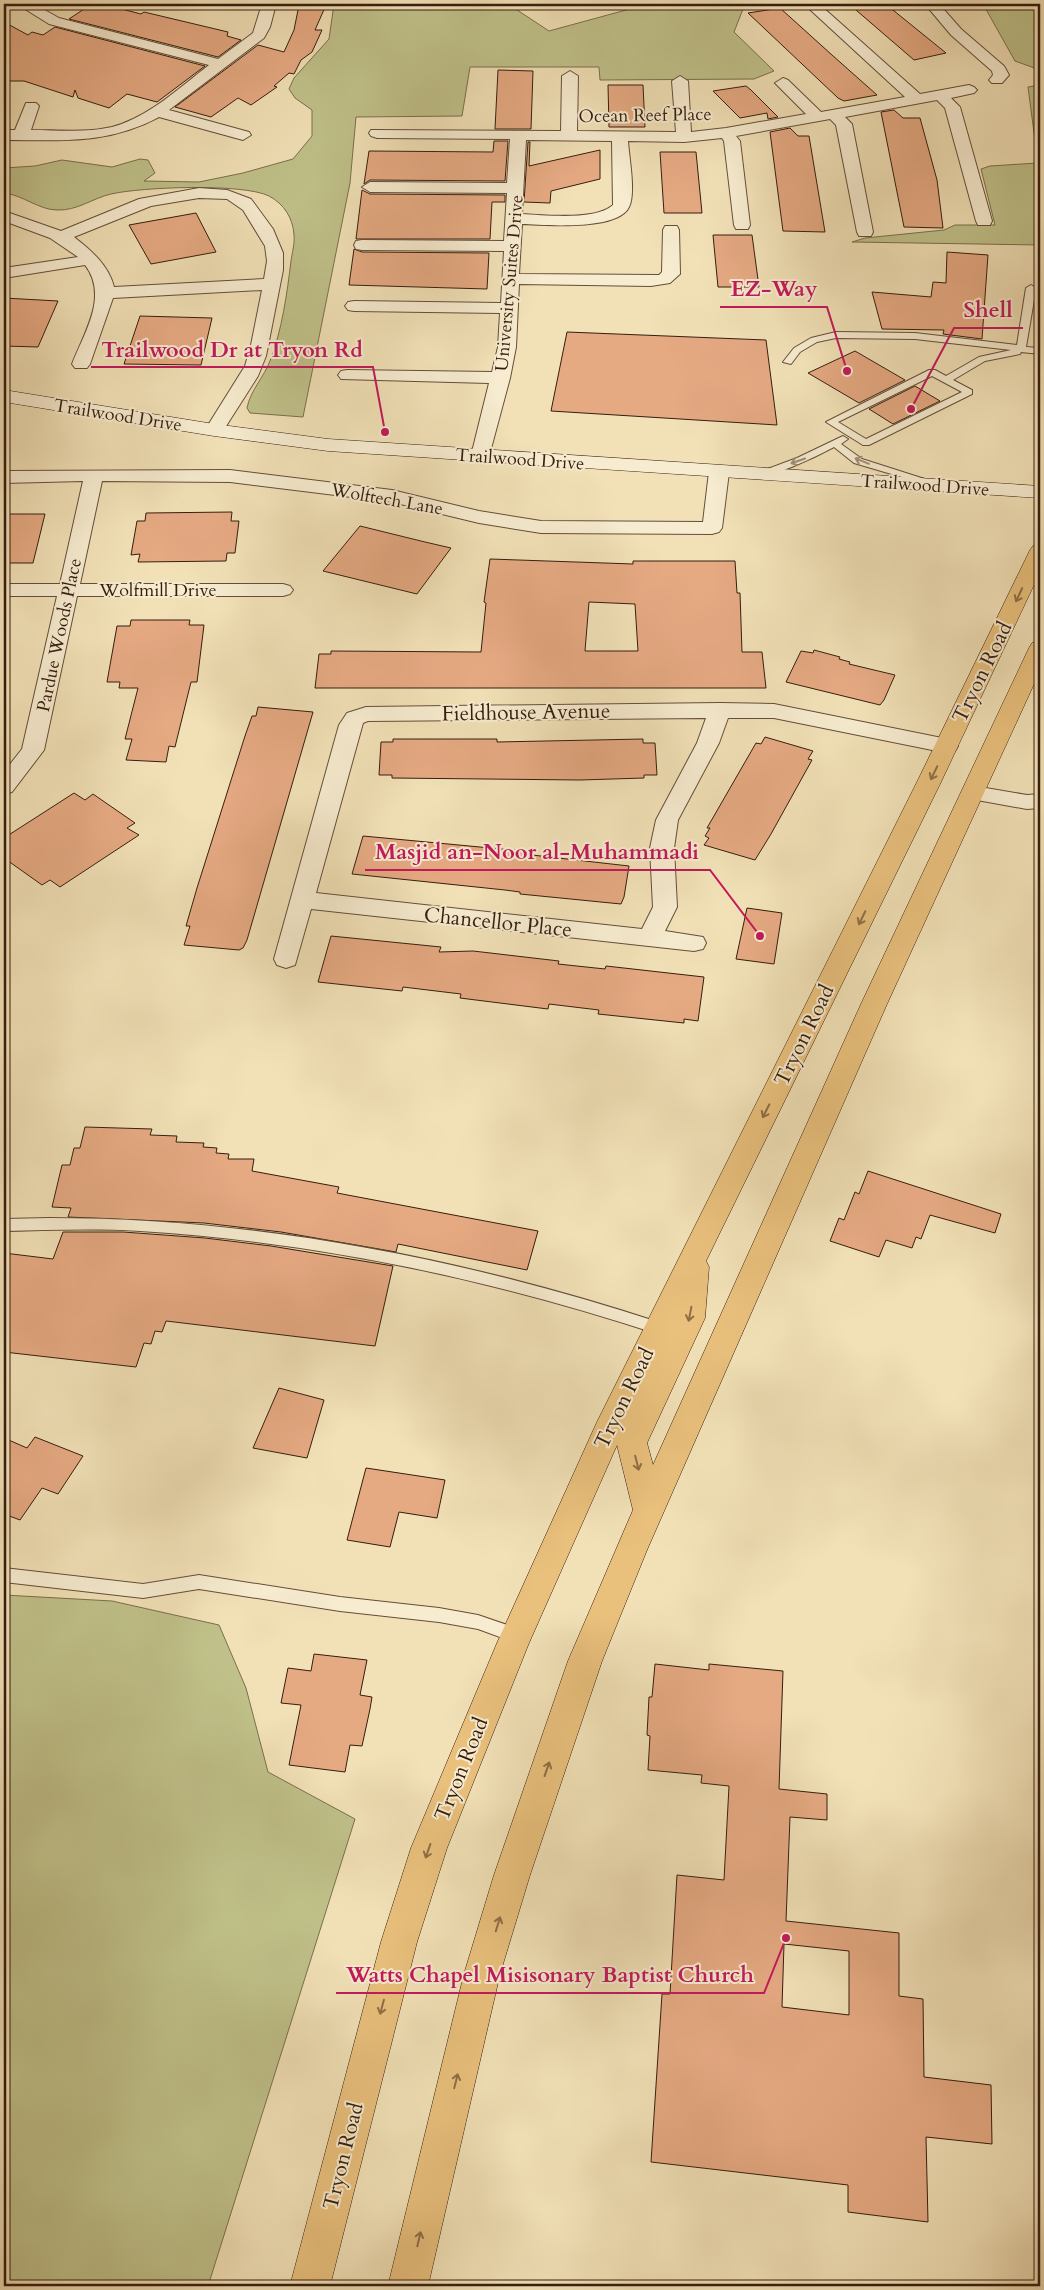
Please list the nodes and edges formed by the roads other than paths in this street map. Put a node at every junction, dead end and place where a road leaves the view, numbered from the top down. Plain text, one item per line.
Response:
1 (269, 4) edge
2 (811, 4) edge
3 (932, 4) edge
4 (35, 6) edge
5 (221, 64) junction
6 (570, 76) dead end
7 (680, 81) dead end
8 (784, 83) dead end
9 (941, 96) junction
10 (916, 99) junction
11 (32, 106) dead end
12 (157, 112) junction
13 (834, 114) junction
14 (818, 117) junction
15 (377, 133) dead end
16 (726, 133) junction
17 (21, 134) junction
18 (4, 135) edge
19 (243, 135) dead end
20 (518, 136) junction
21 (569, 137) junction
22 (684, 137) junction
23 (620, 138) junction
24 (370, 187) dead end
25 (517, 188) junction
26 (4, 216) edge
27 (512, 219) junction
28 (984, 221) dead end
29 (742, 225) dead end
30 (671, 230) dead end
31 (865, 232) dead end
32 (63, 236) junction
33 (362, 245) dead end
34 (512, 246) junction
35 (90, 259) junction
36 (4, 273) edge
37 (510, 279) junction
38 (271, 284) junction
39 (1031, 288) dead end
40 (106, 293) junction
41 (354, 306) dead end
42 (509, 308) junction
43 (1021, 348) junction
44 (1040, 351) edge
45 (788, 362) dead end
46 (82, 364) dead end
47 (347, 375) dead end
48 (501, 378) junction
49 (947, 379) junction
50 (908, 384) junction
51 (922, 392) dead end
52 (888, 394) junction
53 (4, 396) edge
54 (900, 402) dead end
55 (867, 404) junction
56 (880, 412) dead end
57 (214, 430) junction
58 (852, 434) junction
59 (835, 443) junction
60 (481, 456) junction
61 (719, 472) junction
62 (759, 474) junction
63 (94, 475) junction
64 (4, 477) edge
65 (942, 486) junction
66 (1040, 492) edge
67 (1040, 550) edge
68 (4, 590) edge
69 (283, 590) dead end
70 (69, 591) junction
71 (1040, 648) edge
72 (720, 710) junction
73 (947, 746) junction
74 (4, 787) edge
75 (974, 792) junction
76 (1040, 801) edge
77 (302, 900) junction
78 (650, 938) junction
79 (694, 943) dead end
80 (286, 959) dead end
81 (4, 1225) edge
82 (697, 1248) junction
83 (658, 1328) junction
84 (649, 1510) junction
85 (4, 1574) edge
86 (516, 1635) junction
87 (310, 2286) edge
88 (408, 2286) edge

1 - 5 street
2 - 10 street
3 - 9 street, Ocean Reef Place
4 - 5 street
5 - 12 street
6 - 21 street
7 - 22 street
8 - 14 street
9 - 10 street, Ocean Reef Place
9 - 28 street
10 - 13 street, Ocean Reef Place
11 - 17 street
12 - 17 street
12 - 19 street
13 - 14 street, Ocean Reef Place
13 - 31 street
14 - 16 street, Ocean Reef Place
15 - 20 street, Ocean Reef Place
16 - 22 street, Ocean Reef Place
16 - 29 street
17 - 18 street
20 - 21 street, Ocean Reef Place
20 - 25 street, University Suites Drive
21 - 23 street, Ocean Reef Place
22 - 23 street, Ocean Reef Place
23 - 27 street
24 - 25 street
25 - 27 street, University Suites Drive
26 - 32 street
27 - 34 street, University Suites Drive
30 - 37 street
32 - 35 street
32 - 38 street
33 - 34 street
34 - 37 street, University Suites Drive
35 - 36 street
35 - 40 street
37 - 42 street, University Suites Drive
38 - 40 street
38 - 57 street
39 - 43 lane
40 - 46 street
41 - 42 street
42 - 48 street, University Suites Drive
43 - 44 lane
43 - 45 lane
44 - 49 lane
47 - 48 street
48 - 60 street, University Suites Drive
49 - 50 lane
49 - 58 lane
50 - 51 lane
50 - 52 lane
52 - 54 lane
52 - 55 lane
53 - 57 street, Trailwood Drive
55 - 56 lane
55 - 58 lane
57 - 60 street, Trailwood Drive
58 - 59 lane
59 -> 62 lane
65 -> 59 lane
60 - 61 street, Trailwood Drive
61 - 62 street, Trailwood Drive
61 - 63 street, Wolftech Lane
62 - 65 street, Trailwood Drive
63 - 64 street, Wolftech Lane
63 - 70 street, Pardue Woods Place
65 - 66 street, Trailwood Drive
67 -> 73 main road, Tryon Road
68 - 70 street, Wolfmill Drive
69 - 70 street, Wolfmill Drive
70 - 74 street, Pardue Woods Place
71 - 75 main road, Tryon Road
72 - 73 street, Fieldhouse Avenue
72 - 77 street, Fieldhouse Avenue
72 - 78 street
73 -> 82 main road, Tryon Road
75 - 76 street
75 - 84 main road, Tryon Road
77 - 78 street, Chancellor Place
77 - 80 street, Fieldhouse Avenue
78 - 79 street, Chancellor Place
81 - 83 lane
82 - 83 main road, Tryon Road
82 -> 84 main road
83 - 86 main road, Tryon Road
88 -> 84 main road, Tryon Road
85 - 86 lane
86 -> 87 main road, Tryon Road

